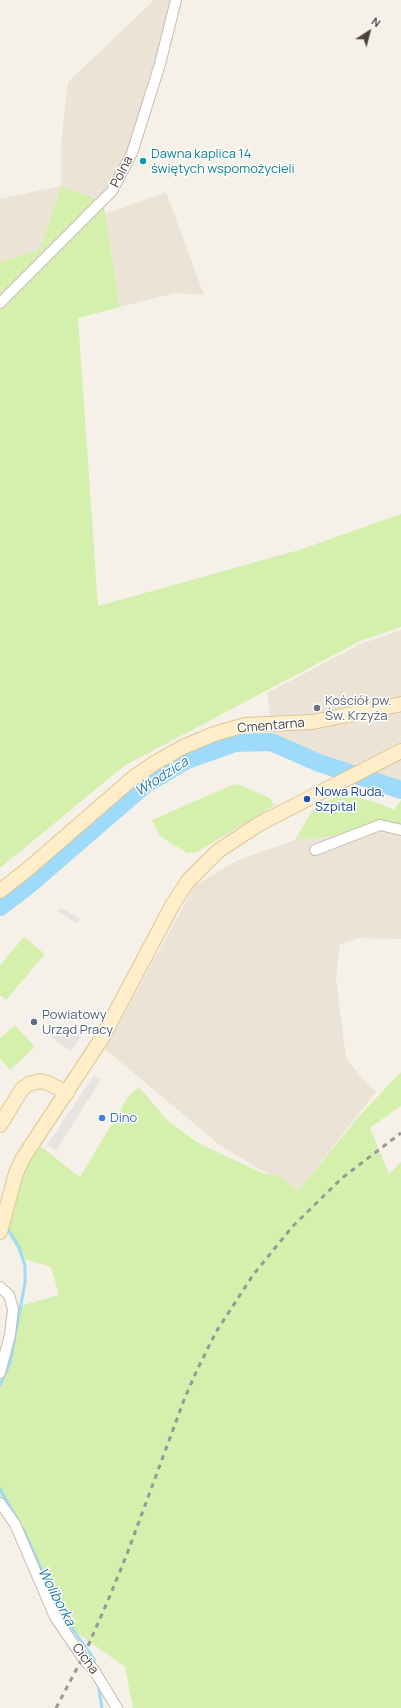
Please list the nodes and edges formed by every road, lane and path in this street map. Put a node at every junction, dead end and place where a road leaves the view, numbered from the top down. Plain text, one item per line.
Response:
1 (176, 0) edge
2 (0, 303) edge
3 (401, 704) edge
4 (401, 746) edge
5 (401, 751) edge
6 (384, 760) junction
7 (401, 830) edge
8 (315, 850) dead end
9 (0, 891) edge
10 (67, 1093) junction
11 (0, 1125) edge
12 (0, 1232) edge
13 (0, 1287) edge
14 (0, 1373) edge
15 (0, 1503) edge
16 (117, 1708) edge

1 - 2 street, Polna
3 - 9 street, Cmentarna
4 - 6 street
5 - 6 street
6 - 10 street
7 - 8 street
10 - 11 street
10 - 12 street
13 - 14 street
15 - 16 street, Cicha

